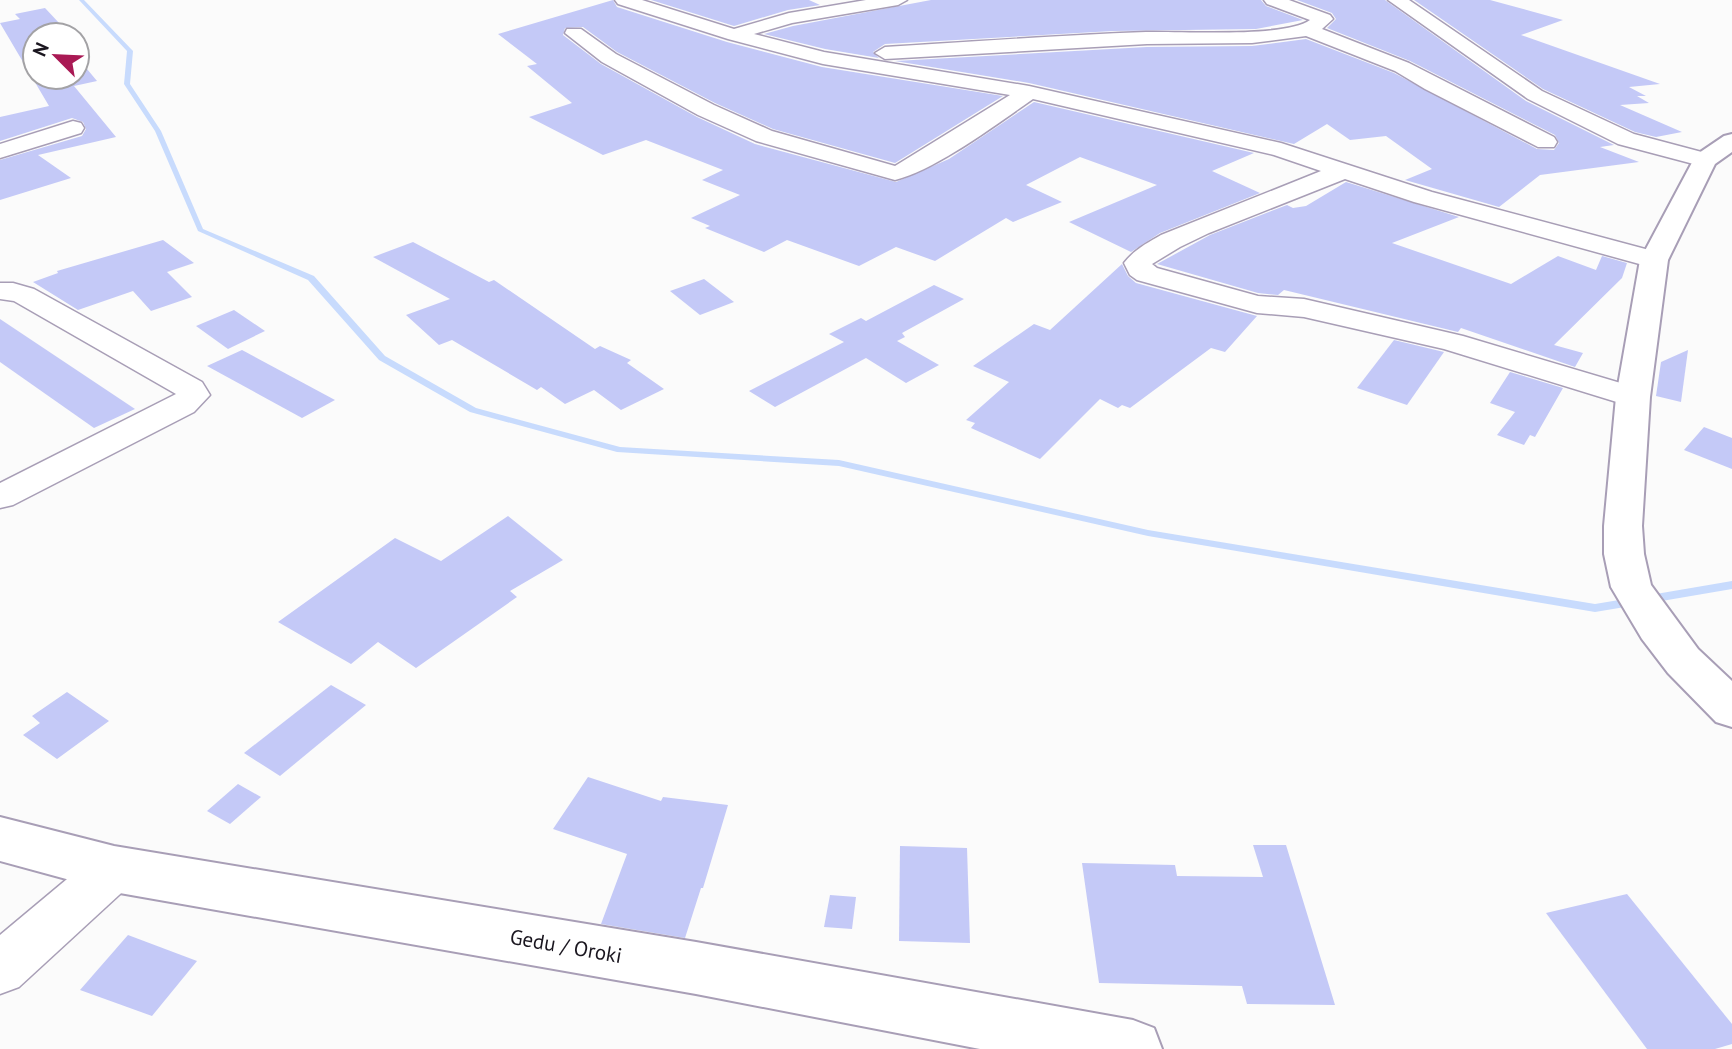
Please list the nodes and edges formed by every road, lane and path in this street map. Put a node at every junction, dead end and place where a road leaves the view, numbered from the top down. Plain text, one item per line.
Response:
1 (624, 0) edge
2 (898, 0) edge
3 (1273, 0) edge
4 (1397, 0) edge
5 (1308, 30) junction
6 (574, 33) dead end
7 (735, 35) junction
8 (846, 61) junction
9 (1029, 92) junction
10 (742, 102) dead end
11 (706, 110) junction
12 (73, 128) dead end
13 (1732, 141) edge
14 (1546, 142) dead end
15 (0, 151) edge
16 (1705, 160) junction
17 (1346, 170) junction
18 (1654, 260) junction
19 (0, 291) edge
20 (1633, 397) junction
21 (0, 498) edge
22 (1732, 709) edge
23 (0, 839) edge
24 (114, 869) junction
25 (0, 970) edge
26 (1132, 1049) edge

1 - 7 street
2 - 7 street
3 - 5 street
4 - 16 street
5 - 8 street
5 - 14 street
6 - 11 street
7 - 8 street
8 - 9 street
9 - 11 street
9 - 17 street
10 - 11 street
12 - 15 street
13 - 16 street
16 - 18 street
17 - 18 street
17 - 20 street
18 - 20 street
19 - 21 street
20 - 22 street
23 - 24 street, Gedu / Oroki
24 - 25 street
24 - 26 street, Gedu / Oroki

